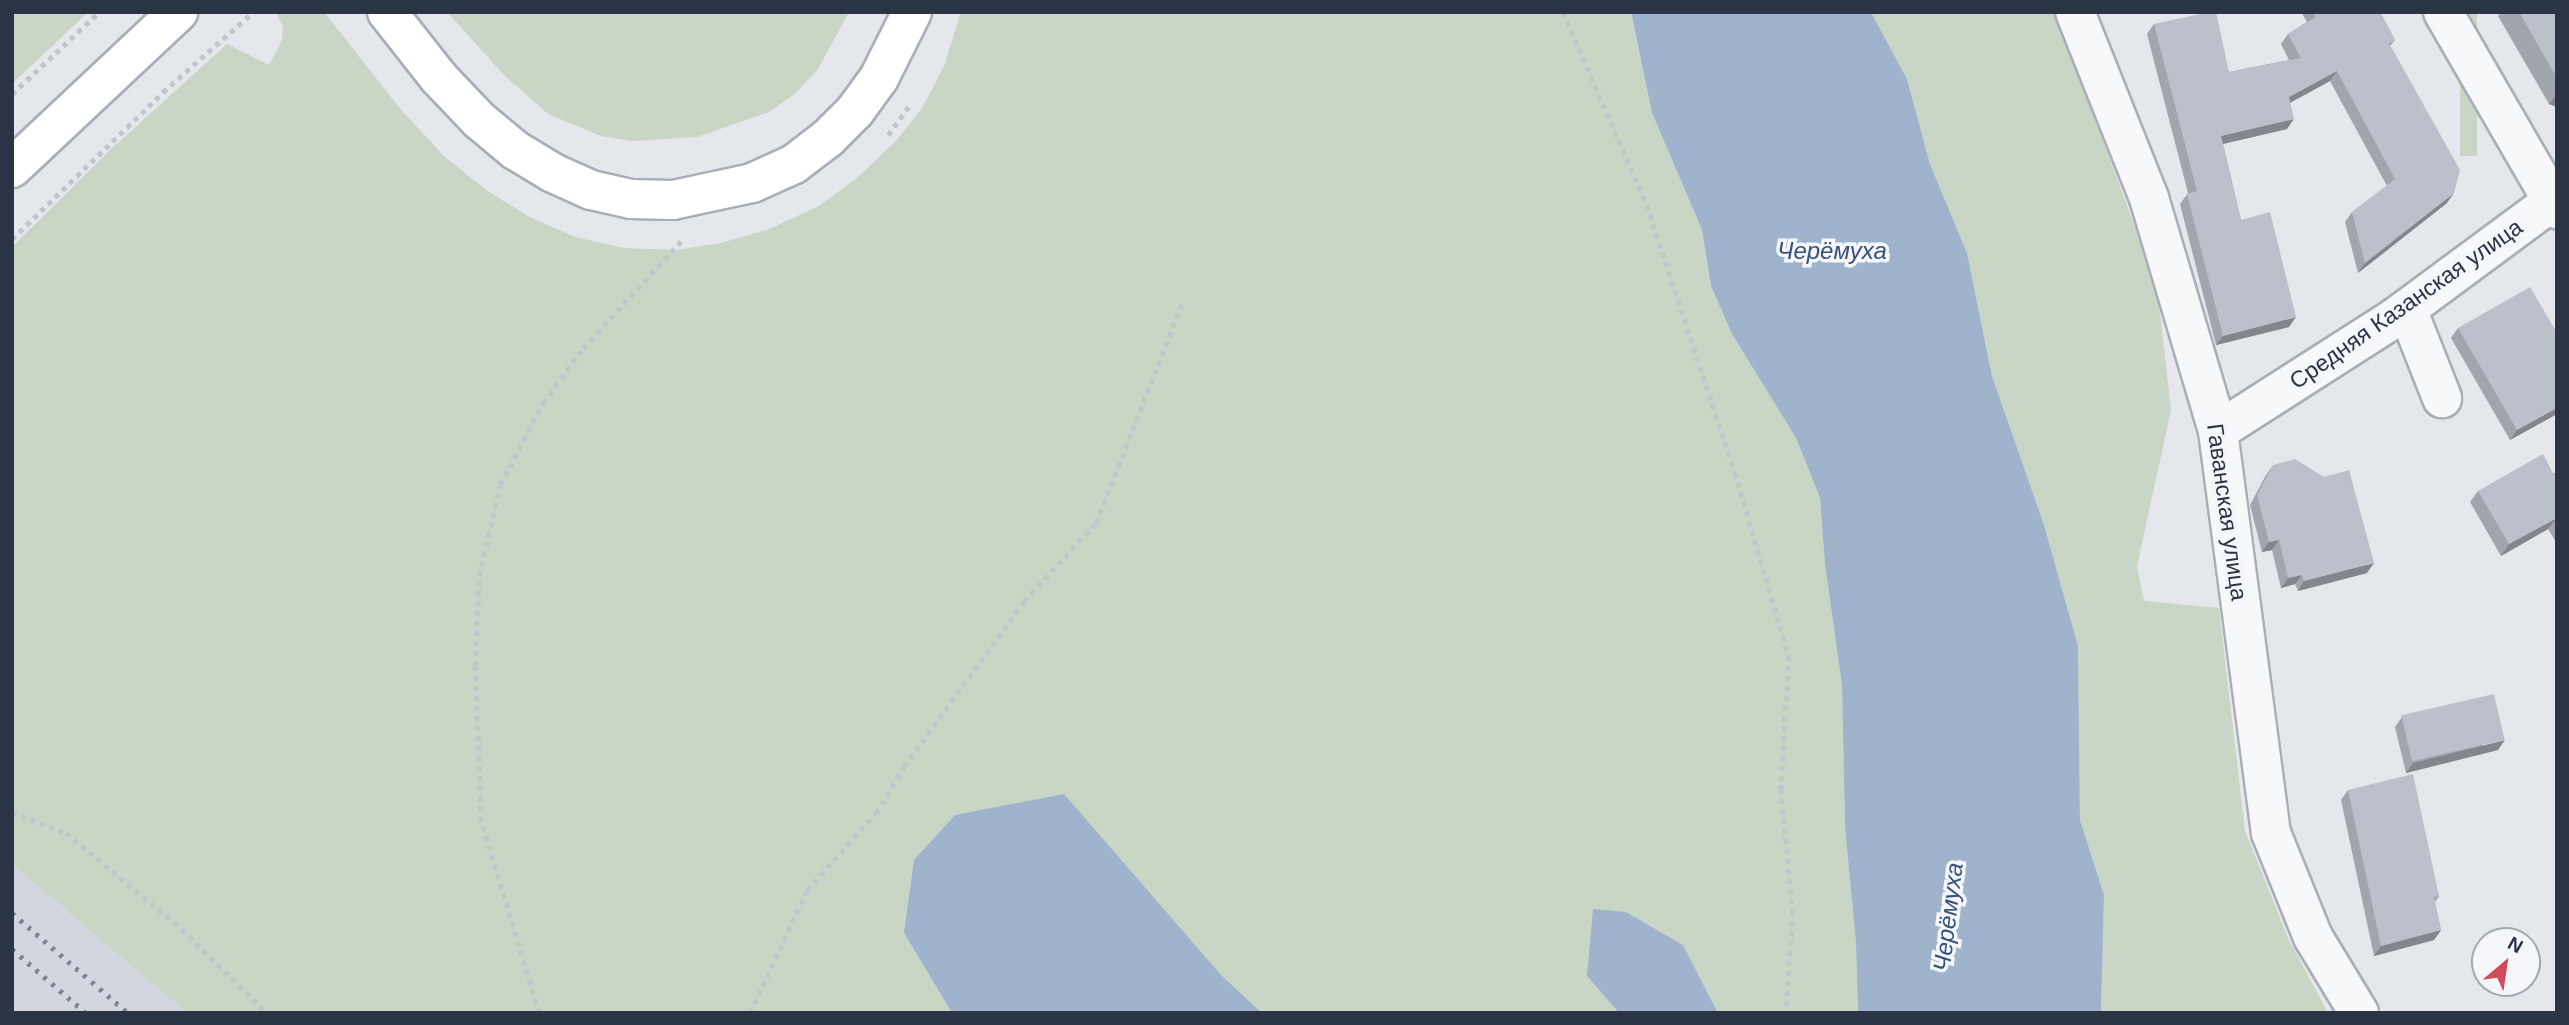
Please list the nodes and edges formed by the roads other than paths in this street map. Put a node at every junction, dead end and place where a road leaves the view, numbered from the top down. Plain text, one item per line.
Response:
1 (178, 12) edge
2 (387, 12) edge
3 (893, 12) edge
4 (912, 12) edge
5 (2075, 12) edge
6 (2443, 12) edge
7 (828, 138) junction
8 (12, 168) edge
9 (2555, 203) edge
10 (2407, 309) junction
11 (2442, 398) dead end
12 (2218, 431) junction
13 (2359, 1013) edge

1 - 8 main road
2 - 7 main road
3 - 7 main road
4 - 7 main road
5 - 12 street, Гаванская улица
6 - 9 street
9 - 10 street, Средняя Казанская улица
10 - 11 street
10 - 12 street, Средняя Казанская улица
12 - 13 street, Гаванская улица

